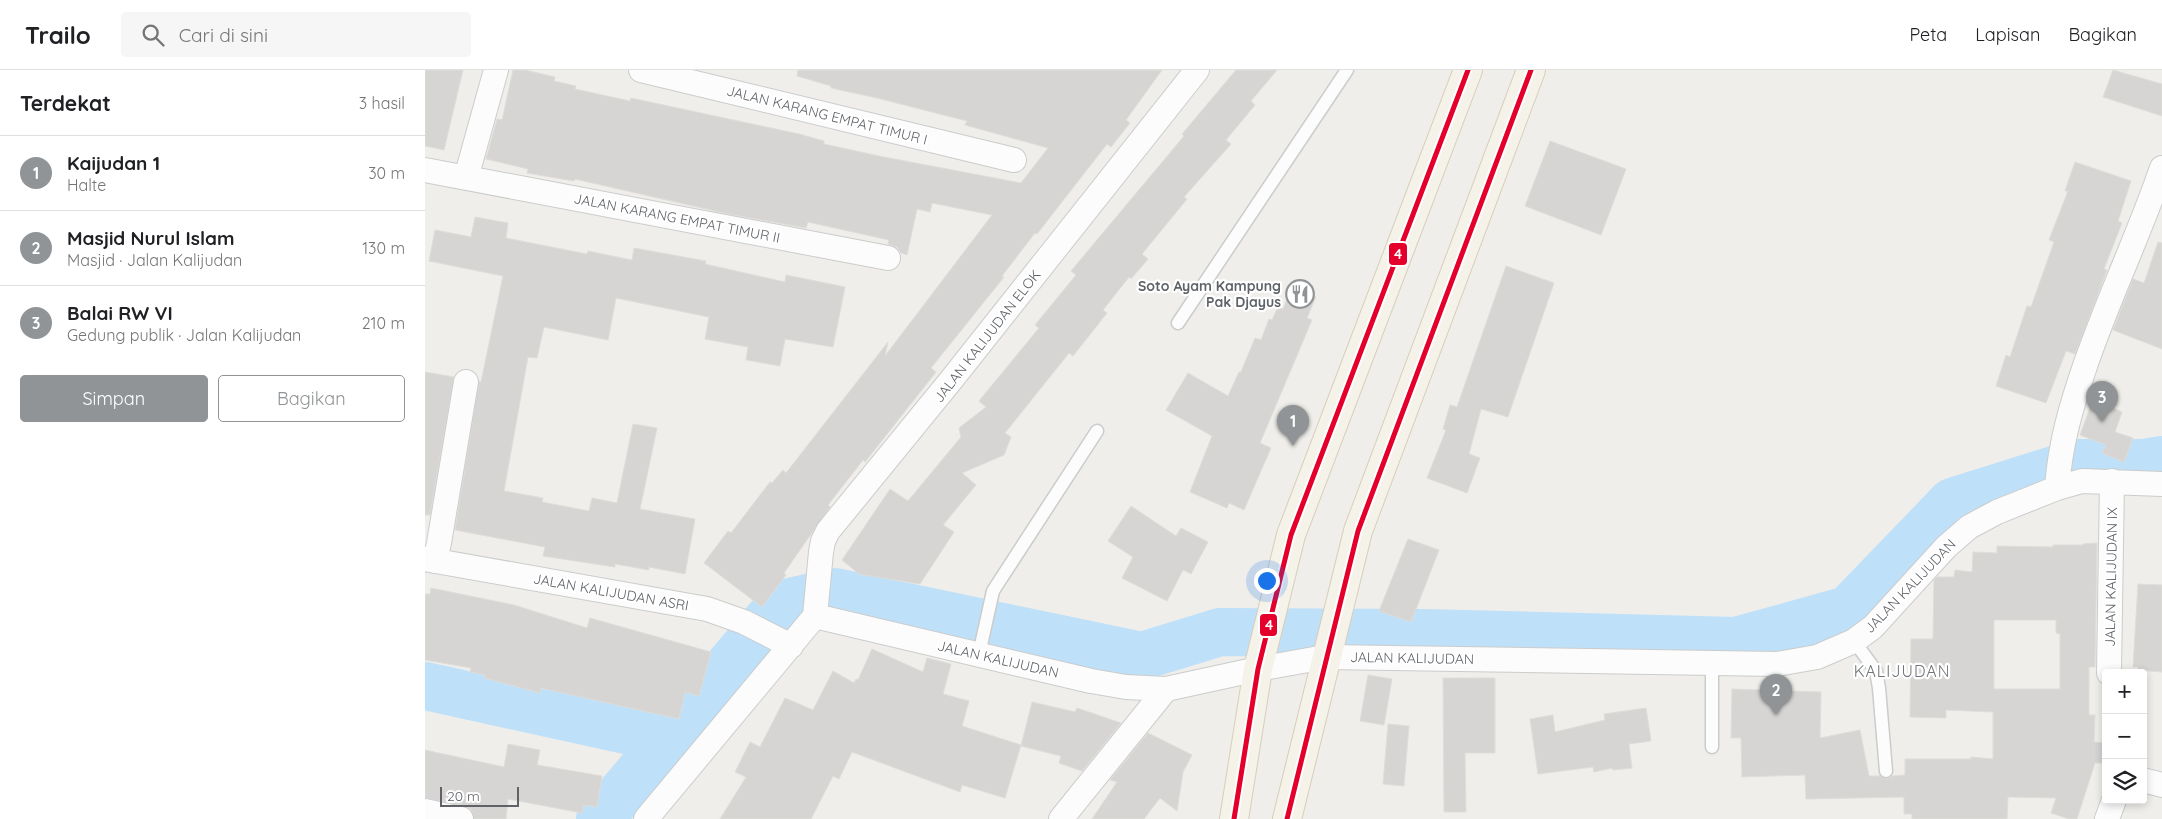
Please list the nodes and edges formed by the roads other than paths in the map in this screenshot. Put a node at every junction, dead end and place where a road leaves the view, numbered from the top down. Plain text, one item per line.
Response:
1 (496, 70) edge
2 (641, 70) edge
3 (1197, 70) edge
4 (1347, 70) edge
5 (1468, 70) edge
6 (1531, 70) edge
7 (1014, 160) dead end
8 (2162, 168) edge
9 (425, 170) edge
10 (466, 178) junction
11 (888, 258) dead end
12 (1178, 323) dead end
13 (466, 382) dead end
14 (1097, 431) dead end
15 (2058, 471) junction
16 (2112, 481) junction
17 (2162, 484) edge
18 (430, 560) edge
19 (816, 609) junction
20 (781, 640) junction
21 (1854, 641) junction
22 (980, 648) junction
23 (1328, 649) junction
24 (1260, 660) junction
25 (1712, 664) junction
26 (2109, 669) edge
27 (1166, 689) junction
28 (1712, 747) dead end
29 (1886, 771) dead end
30 (2147, 781) edge
31 (2162, 785) edge
32 (2113, 804) edge
33 (425, 811) edge
34 (461, 819) edge
35 (646, 819) edge
36 (1061, 819) edge
37 (1234, 819) edge
38 (1287, 819) edge
39 (2107, 819) edge

1 - 10 street
2 - 7 street, JALAN KARANG EMPAT TIMUR I
3 - 19 street, JALAN KALIJUDAN ELOK
4 - 12 lane
5 - 24 main road
6 - 23 main road
8 - 15 street
9 - 10 street, JALAN KARANG EMPAT TIMUR II
10 - 11 street, JALAN KARANG EMPAT TIMUR II
13 - 18 street
14 - 22 lane
15 - 16 street, JALAN KALIJUDAN
15 - 21 street, JALAN KALIJUDAN
16 - 17 street, JALAN KALIJUDAN
16 - 26 street, JALAN KALIJUDAN IX
18 - 20 street, JALAN KALIJUDAN ASRI
19 - 20 street
19 - 22 street, JALAN KALIJUDAN
20 - 35 street
21 - 25 street, JALAN KALIJUDAN
21 - 29 lane
22 - 27 street, JALAN KALIJUDAN
23 - 24 street, JALAN KALIJUDAN
23 - 25 street, JALAN KALIJUDAN
23 - 38 main road
24 - 27 street, JALAN KALIJUDAN
24 - 37 main road
25 - 28 lane
27 - 36 street
30 - 31 street
32 - 39 street
33 - 34 street

